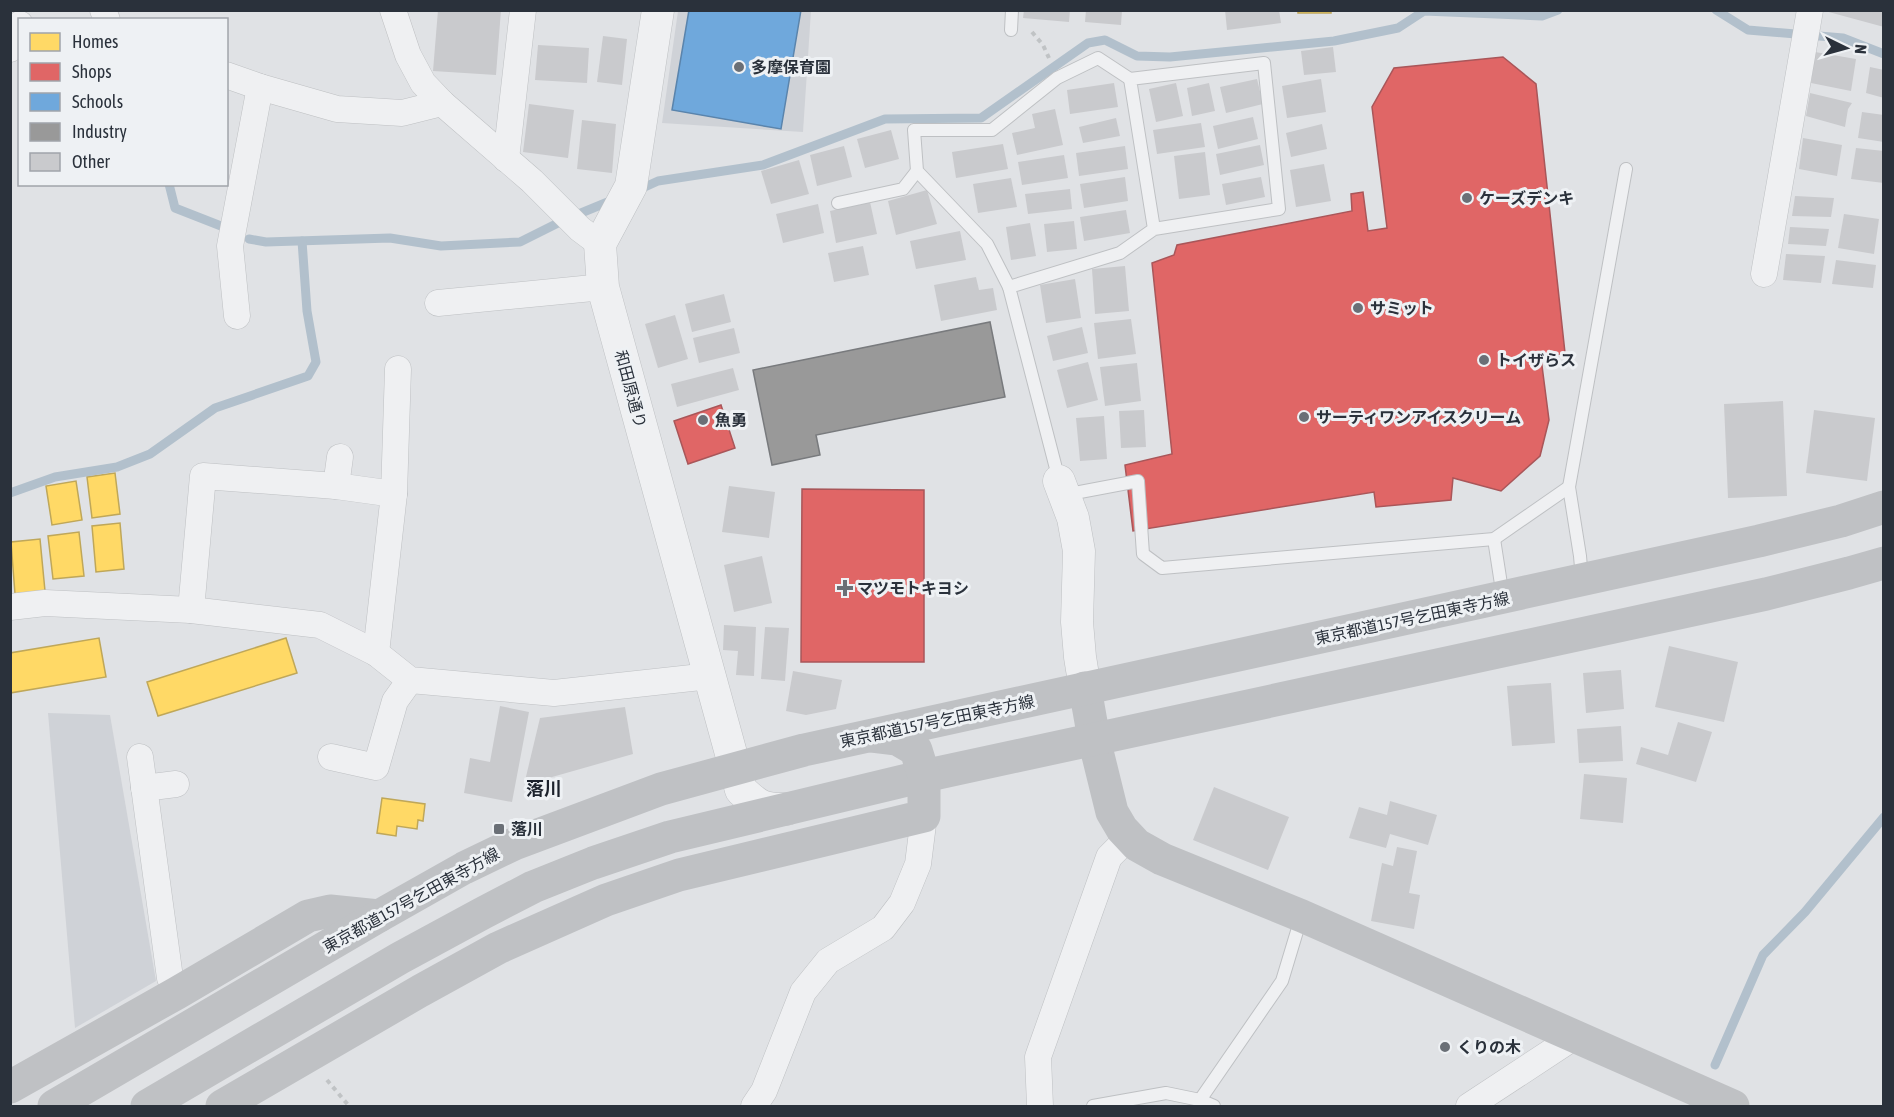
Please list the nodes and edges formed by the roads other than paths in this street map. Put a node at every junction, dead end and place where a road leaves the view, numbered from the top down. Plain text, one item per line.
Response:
1 (393, 10) edge
2 (523, 10) edge
3 (658, 10) edge
4 (1012, 10) edge
5 (1809, 12) edge
6 (18, 29) edge
7 (1011, 30) dead end
8 (10, 49) edge
9 (228, 76) edge
10 (1130, 79) junction
11 (260, 87) junction
12 (442, 103) junction
13 (506, 159) junction
14 (1626, 169) dead end
15 (917, 171) junction
16 (838, 203) dead end
17 (1154, 229) junction
18 (598, 231) junction
19 (1764, 274) dead end
20 (603, 287) junction
21 (1009, 287) junction
22 (438, 303) dead end
23 (237, 316) dead end
24 (398, 369) dead end
25 (340, 457) dead end
26 (336, 486) junction
27 (1569, 487) junction
28 (1062, 488) junction
29 (394, 495) junction
30 (1884, 507) edge
31 (1494, 539) junction
32 (1884, 563) edge
33 (1582, 580) junction
34 (1503, 598) junction
35 (10, 607) edge
36 (191, 610) junction
37 (376, 653) junction
38 (710, 676) junction
39 (410, 680) junction
40 (1084, 688) junction
41 (869, 736) junction
42 (1094, 739) junction
43 (140, 756) dead end
44 (331, 757) dead end
45 (734, 768) junction
46 (924, 776) junction
47 (176, 784) dead end
48 (144, 788) junction
49 (787, 809) junction
50 (924, 816) junction
51 (1129, 837) junction
52 (379, 916) junction
53 (1302, 916) junction
54 (177, 993) junction
55 (1574, 1037) junction
56 (10, 1087) edge
57 (1200, 1100) junction
58 (1100, 1106) edge
59 (54, 1107) edge
60 (147, 1107) edge
61 (222, 1107) edge
62 (754, 1107) edge
63 (1040, 1107) edge
64 (1214, 1107) edge
65 (1469, 1107) edge
66 (1733, 1107) edge

1 - 12 street
2 - 13 street
3 - 18 street
4 - 7 lane
5 - 19 street
6 - 8 street
9 - 11 street
10 - 15 lane
10 - 17 lane
10 - 17 lane
11 - 12 street
11 - 23 street
12 - 13 street
13 - 18 street
14 - 27 lane
15 - 16 lane
15 - 21 lane
17 - 21 lane
18 - 20 street, 和田原通り
20 - 22 street
20 - 38 street, 和田原通り
21 - 28 lane
24 - 29 street
25 - 26 street
26 - 29 street
26 - 36 street
27 - 31 lane
27 - 33 lane
28 - 31 lane
28 - 40 street
29 - 37 street
30 - 33 main road, 東京都道157号乞田東寺方線
31 - 34 lane
32 - 42 main road
33 - 34 main road, 東京都道157号乞田東寺方線
34 - 40 main road, 東京都道157号乞田東寺方線
35 - 36 street
36 - 37 street
37 - 39 street
38 - 39 street
38 - 45 street, 和田原通り
39 - 44 street
40 - 41 main road, 東京都道157号乞田東寺方線
40 - 42 main road
41 - 45 main road, 東京都道157号乞田東寺方線
41 - 46 main road
42 - 46 main road
42 - 51 main road
43 - 48 street
45 - 49 street, 和田原通り
45 - 52 main road, 東京都道157号乞田東寺方線
46 - 49 main road
46 - 50 main road
47 - 48 street
48 - 54 street
49 - 60 main road
50 - 61 main road
50 - 62 street
51 - 53 main road
51 - 63 street
52 - 54 main road
52 - 59 main road, 東京都道157号乞田東寺方線
53 - 55 main road
53 - 57 lane
54 - 56 main road
55 - 65 street
55 - 66 main road
57 - 58 lane
57 - 64 lane

